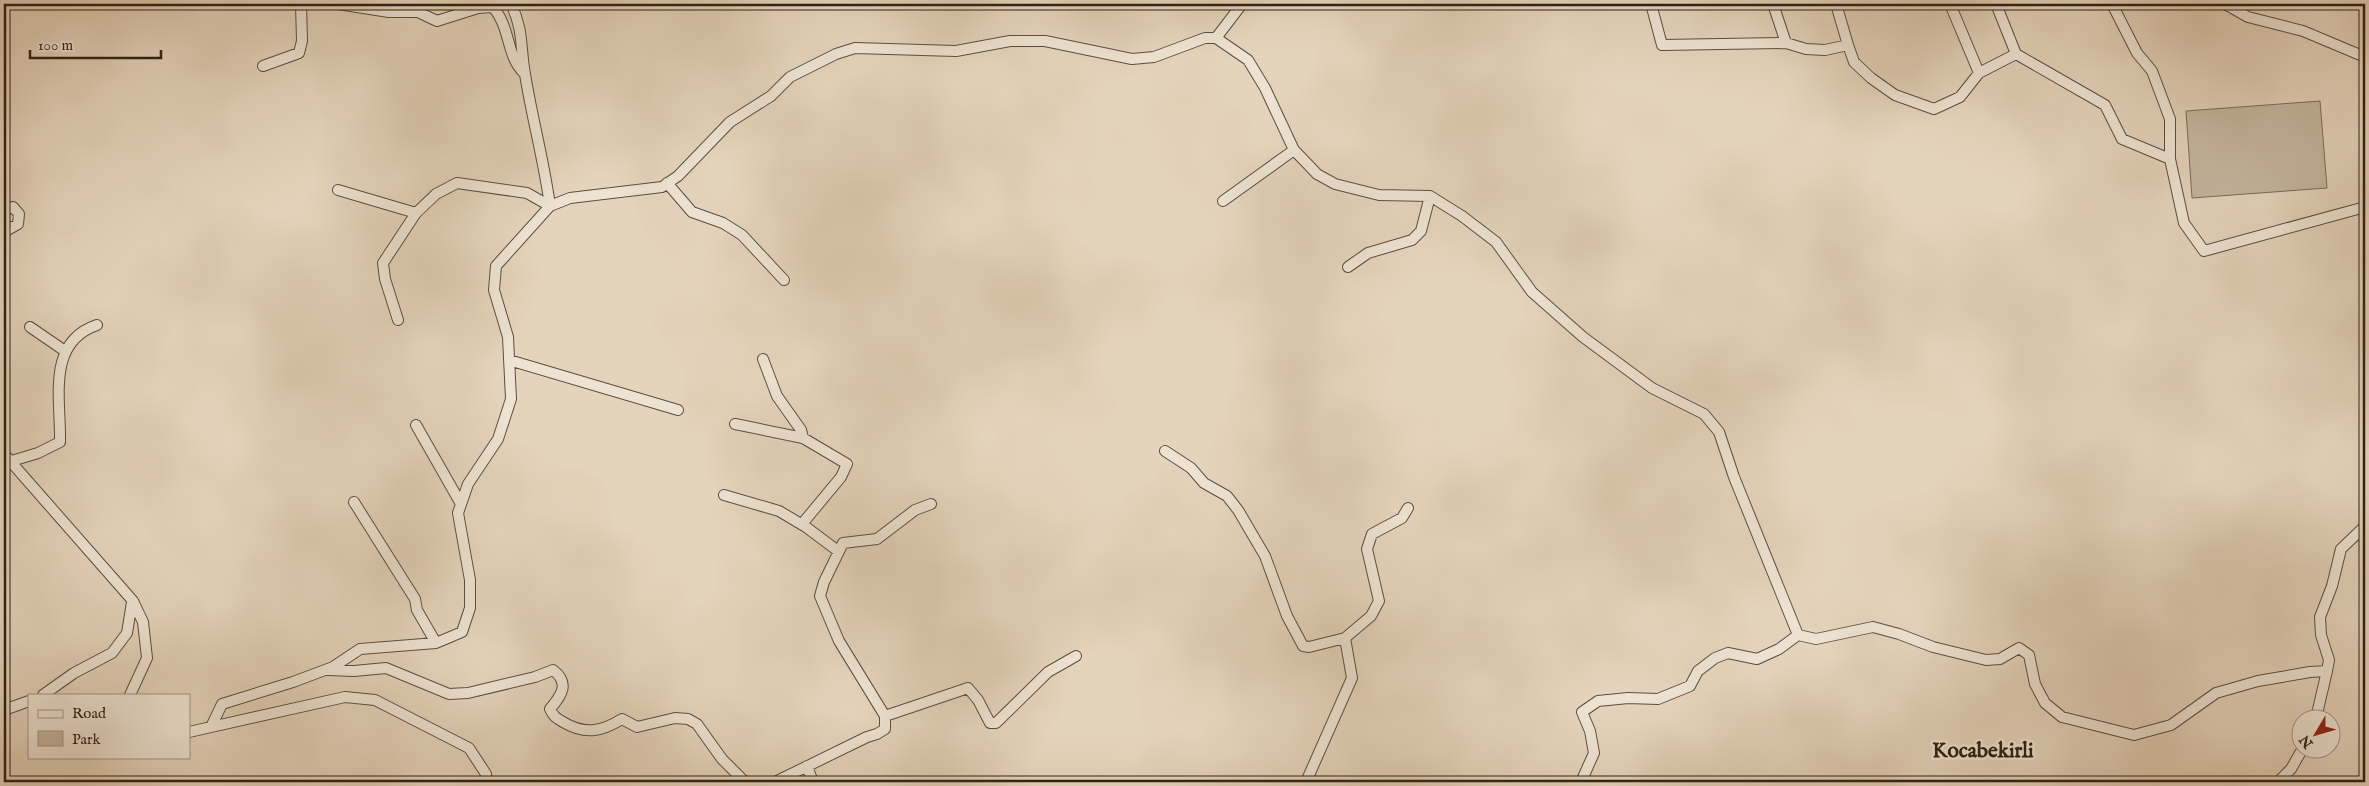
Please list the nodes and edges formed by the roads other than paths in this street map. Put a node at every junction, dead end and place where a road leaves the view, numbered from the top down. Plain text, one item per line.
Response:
1 (301, 4) edge
2 (338, 4) edge
3 (512, 4) edge
4 (1242, 4) edge
5 (1650, 4) edge
6 (1773, 4) edge
7 (1836, 4) edge
8 (1950, 4) edge
9 (1996, 4) edge
10 (2112, 4) edge
11 (2225, 4) edge
12 (1216, 38) junction
13 (1786, 43) junction
14 (1848, 45) junction
15 (2016, 54) junction
16 (2365, 57) edge
17 (263, 66) dead end
18 (524, 73) junction
19 (1979, 73) junction
20 (1294, 150) junction
21 (2170, 159) junction
22 (667, 183) junction
23 (338, 190) dead end
24 (1430, 196) junction
25 (1222, 201) dead end
26 (550, 206) junction
27 (2365, 207) edge
28 (4, 210) edge
29 (416, 213) junction
30 (4, 232) edge
31 (1348, 267) dead end
32 (784, 280) dead end
33 (398, 320) dead end
34 (97, 325) dead end
35 (30, 328) dead end
36 (65, 351) junction
37 (763, 359) dead end
38 (509, 360) junction
39 (678, 410) dead end
40 (735, 424) dead end
41 (416, 425) dead end
42 (803, 438) junction
43 (1165, 451) dead end
44 (6, 459) edge
45 (724, 495) dead end
46 (354, 502) dead end
47 (461, 504) junction
48 (931, 504) dead end
49 (1408, 508) dead end
50 (802, 524) junction
51 (2365, 526) edge
52 (838, 551) junction
53 (133, 601) junction
54 (1798, 635) junction
55 (1346, 638) junction
56 (436, 643) junction
57 (1076, 656) dead end
58 (324, 670) junction
59 (2327, 671) junction
60 (44, 694) edge
61 (130, 694) edge
62 (28, 701) edge
63 (2318, 708) edge
64 (4, 710) edge
65 (885, 716) junction
66 (211, 727) junction
67 (190, 732) edge
68 (2297, 758) edge
69 (807, 766) junction
70 (487, 782) edge
71 (745, 782) edge
72 (776, 782) edge
73 (813, 782) edge
74 (1306, 782) edge
75 (1581, 782) edge
76 (2278, 782) edge

1 - 17 street
2 - 18 street
3 - 18 street
4 - 12 street
5 - 13 street
6 - 13 street
7 - 14 street
8 - 19 street
9 - 15 street
10 - 21 street
11 - 16 street
12 - 20 street
12 - 22 street
13 - 14 street
14 - 19 street
15 - 19 street
15 - 21 street
18 - 26 street
20 - 24 street
20 - 25 street
21 - 27 street
22 - 26 street
22 - 32 street
23 - 29 street
24 - 31 street
24 - 54 street
26 - 29 street
26 - 38 street
28 - 30 street
29 - 33 street
34 - 36 street
35 - 36 street
36 - 44 street
37 - 42 street
38 - 39 street
38 - 47 street
40 - 42 street
41 - 47 street
42 - 50 street
43 - 55 street
44 - 53 street
45 - 50 street
46 - 56 street
47 - 56 street
48 - 52 street
49 - 55 street
50 - 52 street
51 - 59 street
52 - 65 street
53 - 60 street
53 - 61 street
54 - 59 street
54 - 75 street
55 - 74 street
56 - 58 street
57 - 65 street
58 - 66 street
58 - 71 street
59 - 63 street
62 - 64 street
65 - 69 street
66 - 67 street
66 - 70 street
68 - 76 street
69 - 72 street
69 - 73 street

